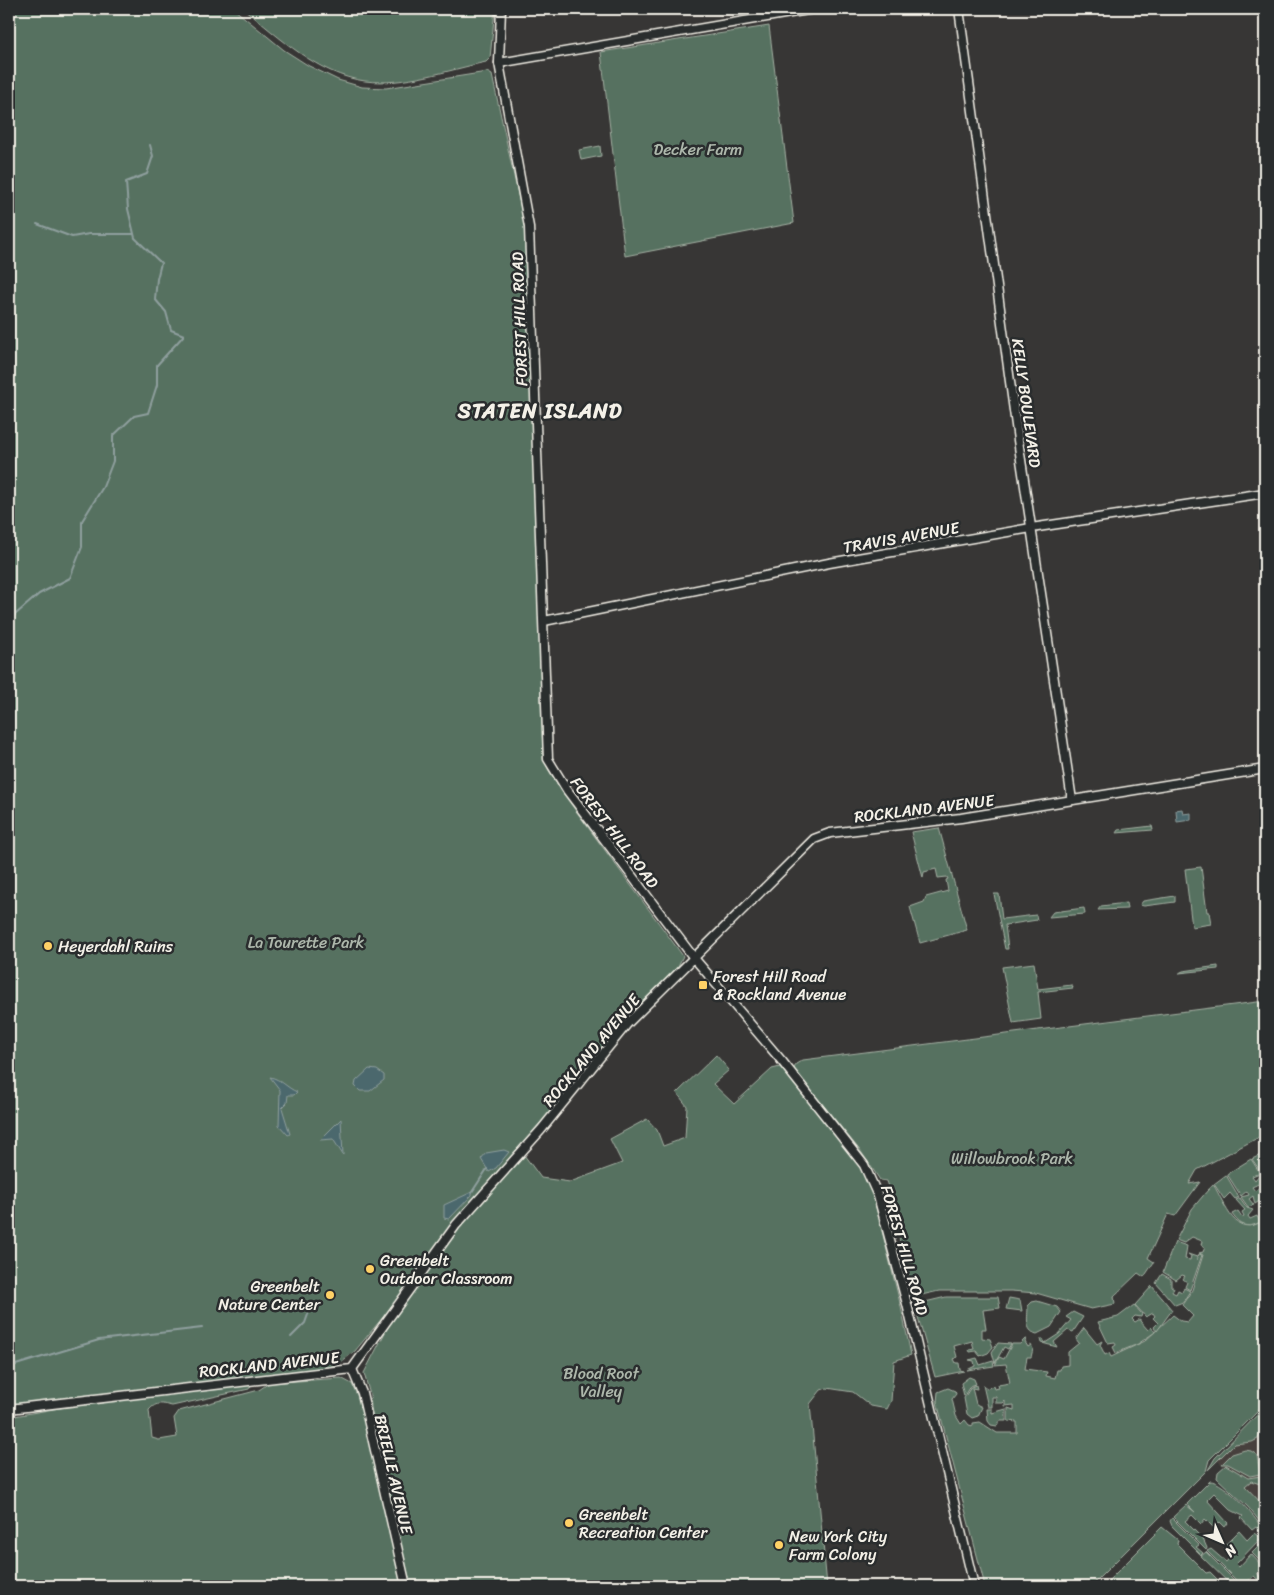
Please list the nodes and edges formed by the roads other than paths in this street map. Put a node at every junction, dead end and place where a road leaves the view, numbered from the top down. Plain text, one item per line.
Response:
1 (501, 9) edge
2 (814, 9) edge
3 (959, 9) edge
4 (499, 63) junction
5 (1265, 493) edge
6 (1032, 528) junction
7 (544, 622) junction
8 (1265, 769) edge
9 (1072, 800) junction
10 (694, 958) junction
11 (352, 1369) junction
12 (9, 1411) edge
13 (406, 1586) edge
14 (974, 1586) edge

1 - 4 street, FOREST HILL ROAD
2 - 4 street
3 - 6 street, KELLY BOULEVARD
4 - 7 street, FOREST HILL ROAD
5 - 6 street, TRAVIS AVENUE
6 - 7 street, TRAVIS AVENUE
6 - 9 street, KELLY BOULEVARD
7 - 10 street, FOREST HILL ROAD
8 - 9 street, ROCKLAND AVENUE
9 - 10 street, ROCKLAND AVENUE
10 - 11 street, ROCKLAND AVENUE
10 - 14 street, FOREST HILL ROAD
11 - 12 street, ROCKLAND AVENUE
11 - 13 street, BRIELLE AVENUE

